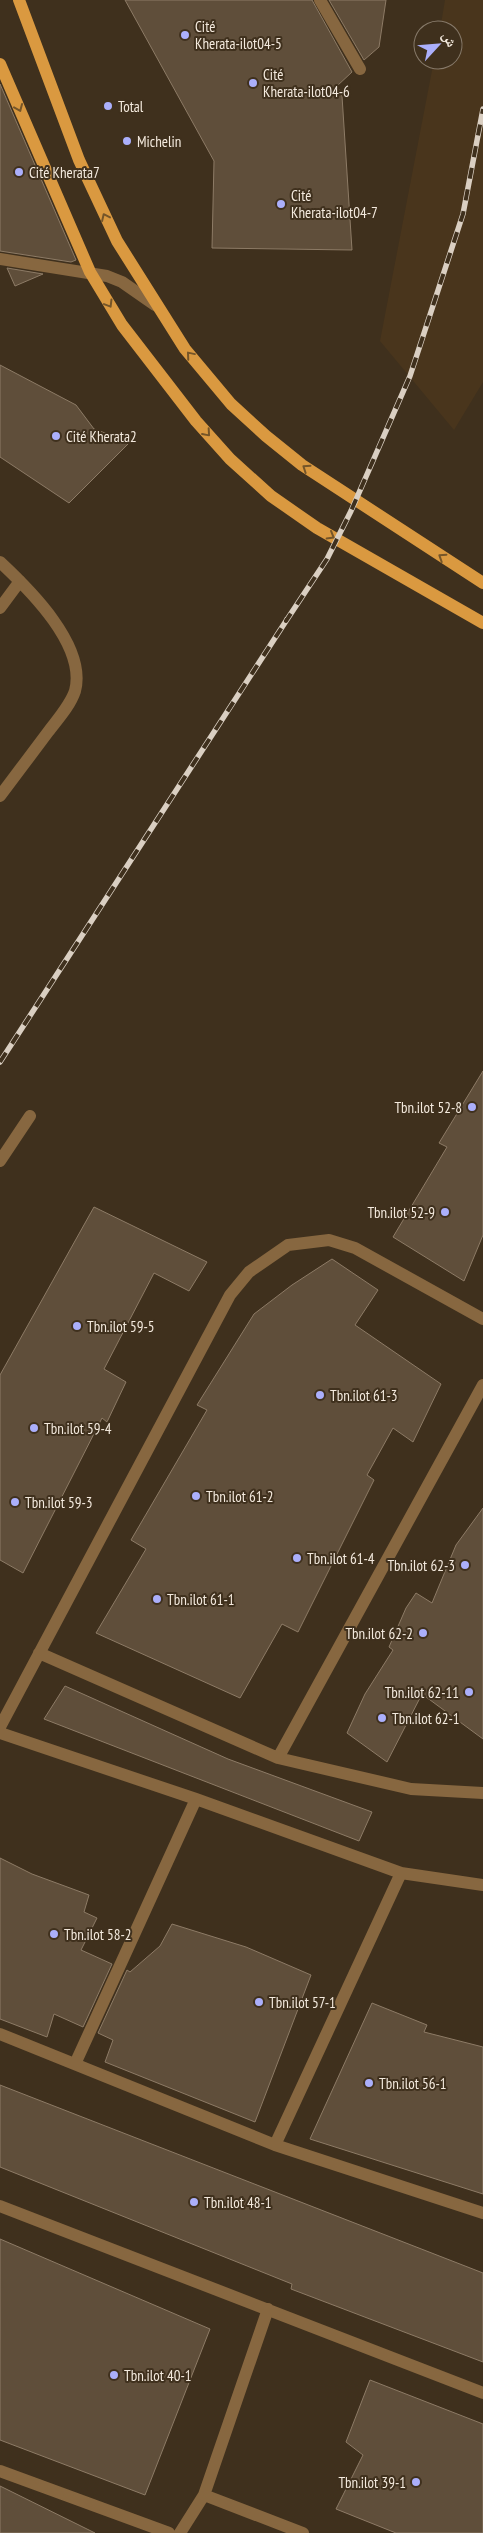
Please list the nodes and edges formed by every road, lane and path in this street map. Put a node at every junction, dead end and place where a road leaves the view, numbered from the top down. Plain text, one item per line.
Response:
1 (20, 0) edge
2 (320, 0) edge
3 (0, 64) edge
4 (360, 69) dead end
5 (0, 259) edge
6 (90, 272) junction
7 (156, 305) junction
8 (0, 562) edge
9 (20, 581) junction
10 (483, 583) edge
11 (0, 608) edge
12 (483, 623) edge
13 (0, 796) edge
14 (30, 1116) dead end
15 (0, 1161) edge
16 (483, 1319) edge
17 (483, 1385) edge
18 (39, 1653) junction
19 (0, 1727) edge
20 (0, 1733) edge
21 (278, 1758) junction
22 (483, 1793) edge
23 (196, 1800) junction
24 (401, 1874) junction
25 (483, 1885) edge
26 (0, 2034) edge
27 (75, 2064) junction
28 (274, 2145) junction
29 (0, 2206) edge
30 (483, 2213) edge
31 (268, 2309) junction
32 (483, 2393) edge
33 (0, 2472) edge
34 (204, 2495) junction
35 (169, 2533) edge
36 (180, 2533) edge
37 (302, 2533) edge

7 -> 1 main road
2 - 4 street
3 -> 6 main road
5 - 6 street
6 - 7 street
6 -> 12 main road
10 -> 7 main road
8 - 9 street
9 - 11 street
9 - 13 street
14 - 15 street
16 - 18 street
17 - 21 street
18 - 19 street
18 - 21 street
20 - 23 street
21 - 22 street
23 - 24 street
23 - 27 street
24 - 25 street
24 - 28 street
26 - 27 street
27 - 28 street
28 - 30 street
29 - 31 street
31 - 32 street
31 - 34 street
33 - 35 street
34 - 36 street
34 - 37 street

